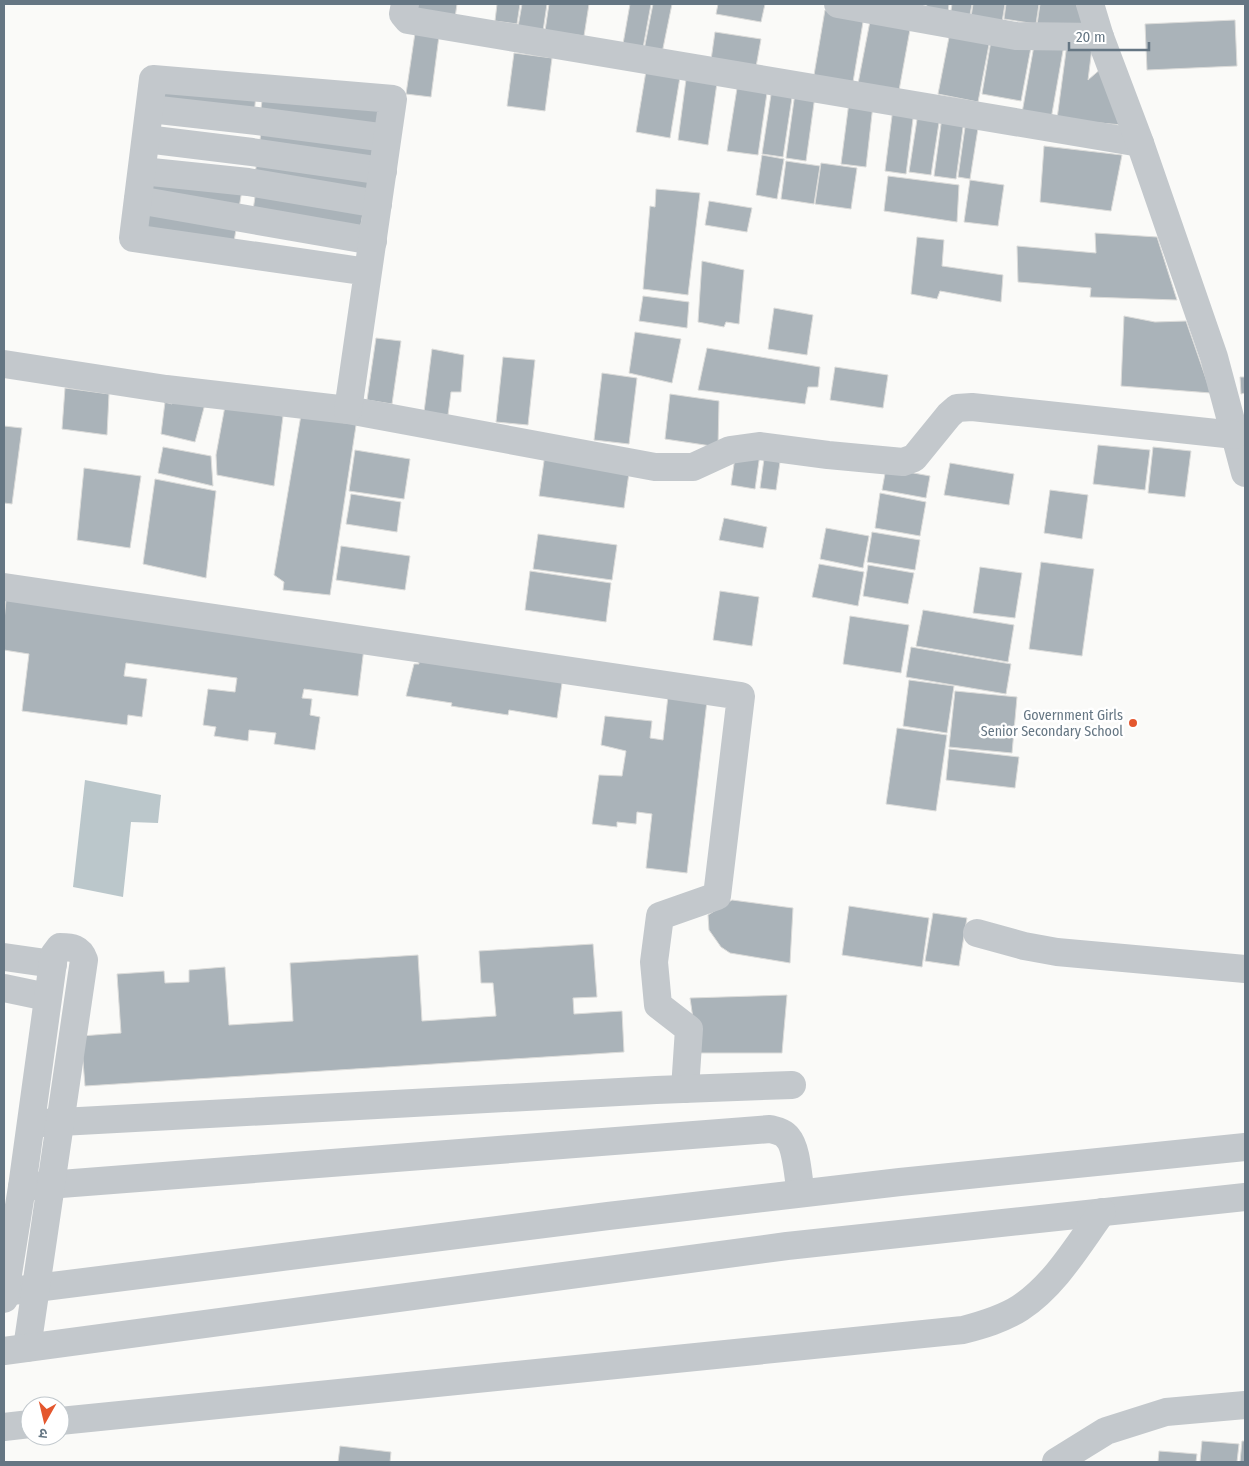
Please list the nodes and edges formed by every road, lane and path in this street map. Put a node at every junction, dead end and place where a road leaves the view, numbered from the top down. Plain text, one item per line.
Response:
1 (405, 4) edge
2 (838, 4) edge
3 (1090, 4) edge
4 (1100, 37) junction
5 (261, 87) junction
6 (150, 109) junction
7 (256, 121) junction
8 (387, 138) junction
9 (146, 139) junction
10 (1140, 143) junction
11 (252, 152) junction
12 (142, 171) junction
13 (383, 171) junction
14 (248, 182) junction
15 (138, 200) junction
16 (378, 204) junction
17 (242, 218) junction
18 (372, 241) junction
19 (238, 252) junction
20 (368, 272) junction
21 (4, 364) edge
22 (348, 410) junction
23 (1234, 435) junction
24 (1245, 473) edge
25 (4, 587) edge
26 (978, 934) dead end
27 (4, 957) edge
28 (53, 964) junction
29 (1245, 969) edge
30 (4, 988) edge
31 (48, 997) junction
32 (792, 1085) dead end
33 (686, 1089) junction
34 (30, 1123) junction
35 (60, 1123) junction
36 (1245, 1148) edge
37 (50, 1186) junction
38 (22, 1188) junction
39 (801, 1194) junction
40 (1245, 1197) edge
41 (1102, 1212) junction
42 (10, 1219) edge
43 (42, 1287) junction
44 (4, 1294) edge
45 (16, 1350) edge
46 (1245, 1404) edge
47 (70, 1420) edge
48 (20, 1425) edge
49 (4, 1427) edge
50 (1056, 1462) edge

1 - 10 street
2 - 4 street
3 - 4 street
4 - 10 street
5 - 6 street
5 - 7 street
5 - 8 street
6 - 7 street
6 - 9 street
7 - 8 street
7 - 11 street
8 - 13 street
9 - 11 street
9 - 12 street
10 - 23 street
11 - 13 street
11 - 14 street
12 - 14 street
12 - 15 street
13 - 16 street
14 - 16 street
14 - 17 street
15 - 17 street
15 - 19 street
16 - 18 street
17 - 18 street
17 - 19 street
18 - 20 street
19 - 20 street
20 - 22 street
21 - 22 street
22 - 23 street
23 - 24 street
25 - 33 street
26 - 29 street
27 - 28 street
28 - 31 street
28 - 35 street
30 - 31 street
31 - 34 street
32 - 33 street
33 - 35 street
34 - 35 street
34 - 38 street
35 - 37 street
36 - 39 street
37 - 38 street
37 - 39 street
37 - 43 street
38 - 42 street
39 - 43 street
40 - 41 street
41 - 45 street
41 - 47 street
42 - 44 street
43 - 44 street
43 - 45 street
46 - 50 street
48 - 49 street

